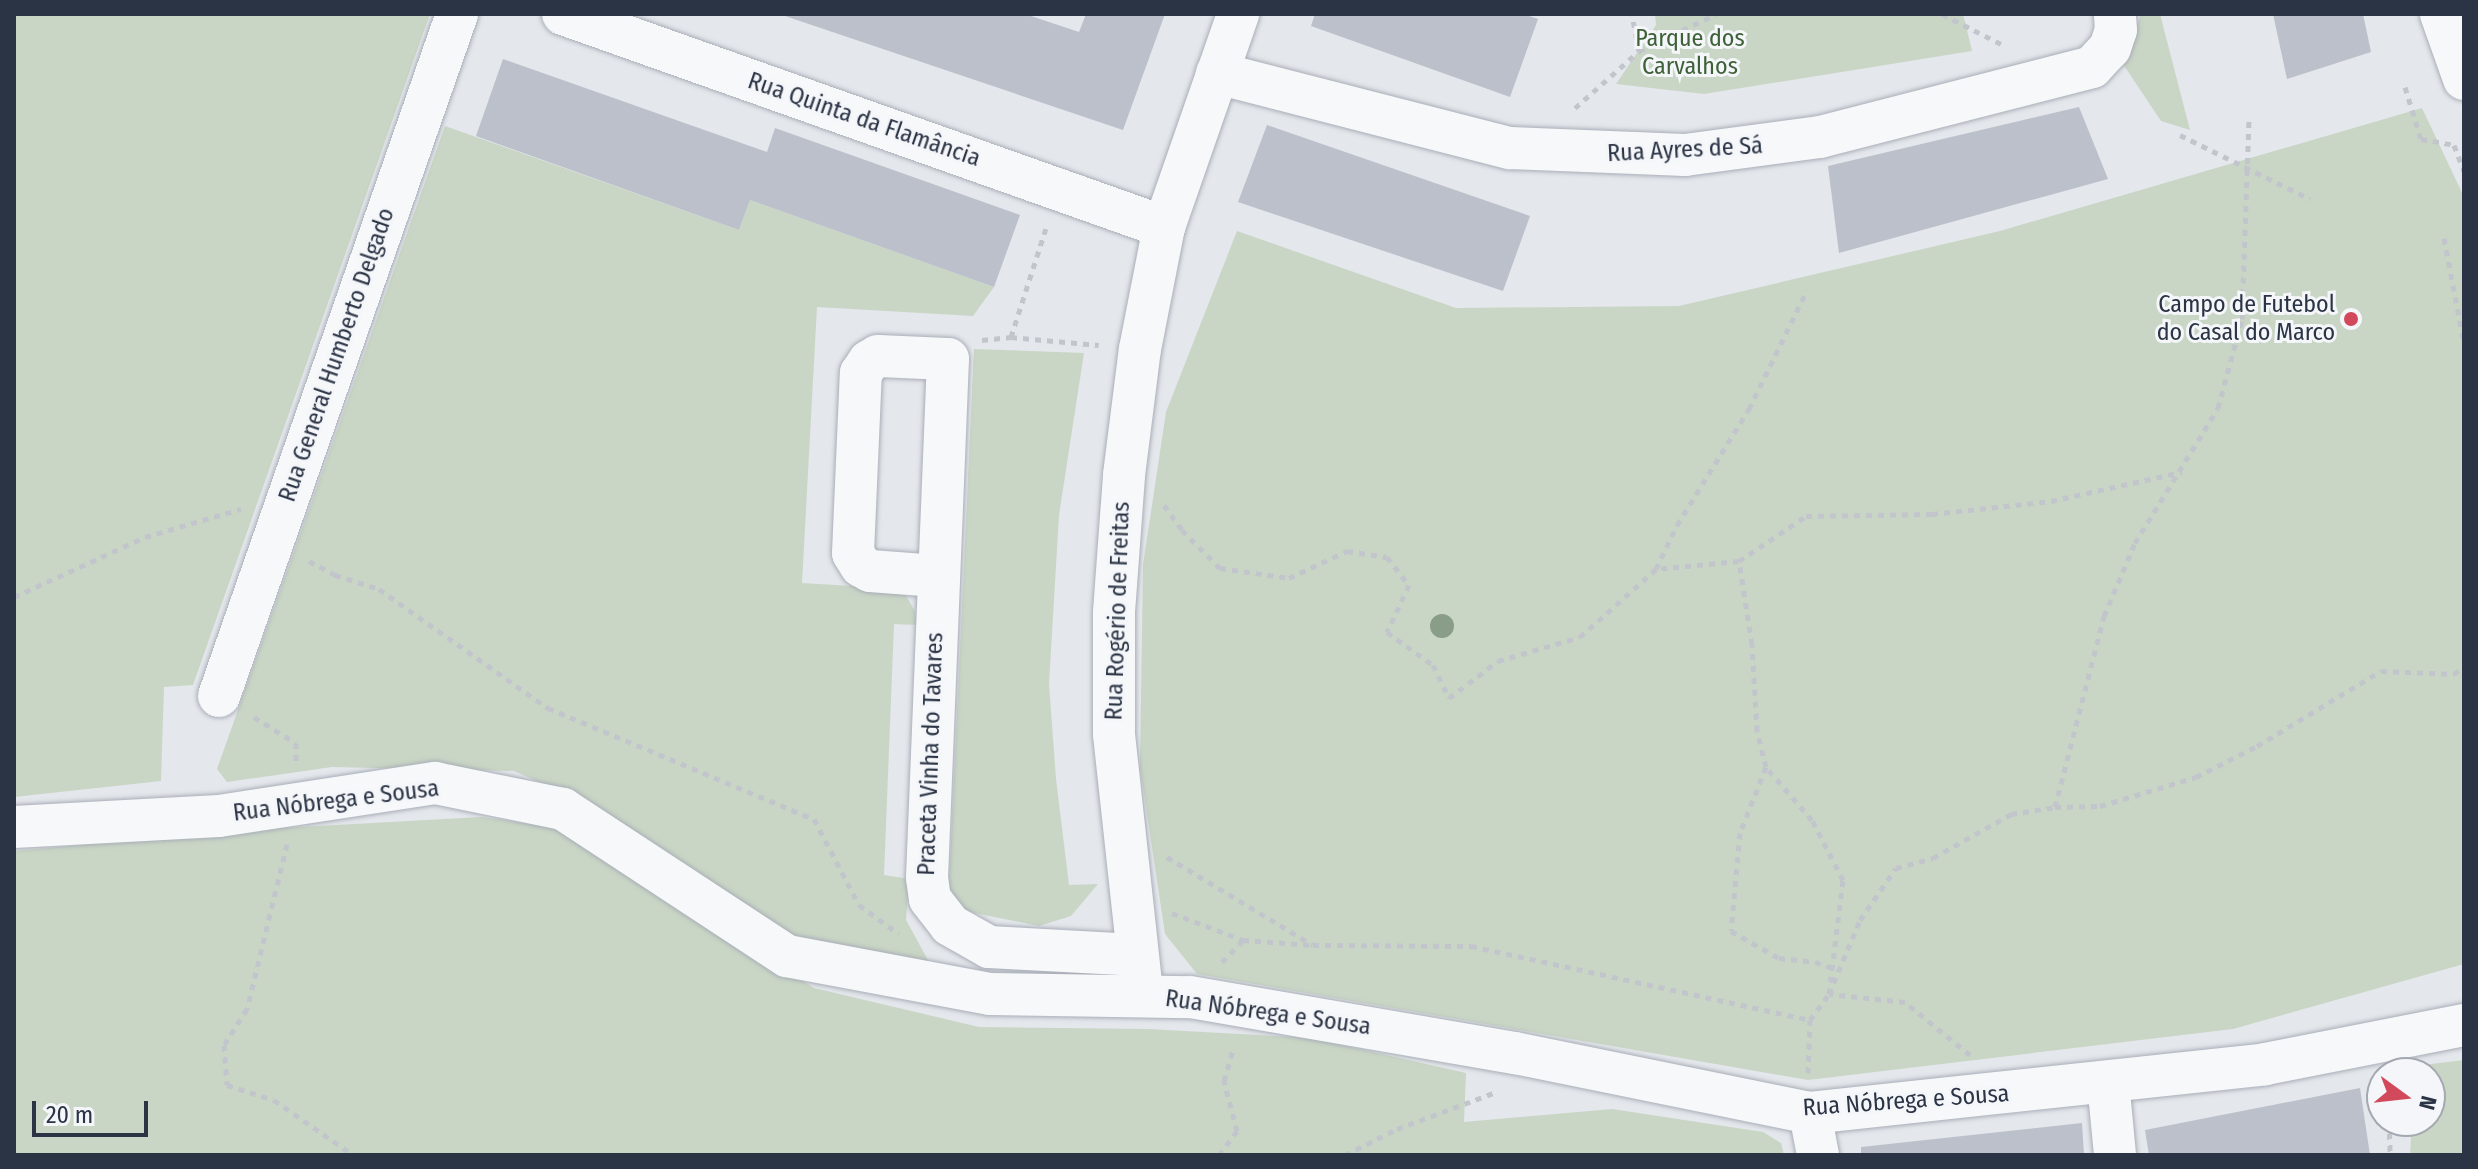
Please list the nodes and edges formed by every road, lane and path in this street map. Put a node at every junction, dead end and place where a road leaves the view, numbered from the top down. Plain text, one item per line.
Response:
1 (457, 14) edge
2 (563, 14) edge
3 (1238, 14) edge
4 (1632, 14) edge
5 (1716, 14) edge
6 (1942, 14) edge
7 (2115, 14) edge
8 (2441, 14) edge
9 (1639, 51) junction
10 (1217, 73) junction
11 (2060, 74) junction
12 (2464, 79) edge
13 (2405, 87) dead end
14 (2249, 120) dead end
15 (2180, 135) dead end
16 (1530, 150) junction
17 (2249, 169) junction
18 (2464, 171) edge
19 (1059, 189) junction
20 (2310, 199) dead end
21 (1164, 227) junction
22 (2444, 238) dead end
23 (1807, 290) dead end
24 (2464, 344) edge
25 (1140, 349) junction
26 (2182, 472) junction
27 (288, 495) junction
28 (1163, 504) dead end
29 (273, 541) junction
30 (1739, 561) junction
31 (1656, 569) junction
32 (937, 576) junction
33 (14, 597) edge
34 (2464, 667) edge
35 (219, 696) joint
36 (1766, 767) junction
37 (297, 804) junction
38 (2055, 807) junction
39 (14, 827) edge
40 (1156, 852) dead end
41 (1163, 910) dead end
42 (941, 916) junction
43 (1313, 945) junction
44 (1135, 955) junction
45 (1832, 968) junction
46 (1829, 994) junction
47 (1143, 996) junction
48 (1244, 1006) junction
49 (1810, 1020) junction
50 (2464, 1025) edge
51 (1974, 1058) dead end
52 (2108, 1082) junction
53 (1499, 1091) dead end
54 (1809, 1097) junction
55 (353, 1155) edge
56 (1219, 1155) edge
57 (1345, 1155) edge
58 (1818, 1155) edge
59 (2115, 1155) edge

1 - 27 street, Rua General Humberto Delgado
2 - 19 street, Rua Quinta da Flamância
3 - 10 street, Rua Rogério de Freitas
4 - 9 path
5 - 9 path
6 - 11 path
7 - 11 street, Rua Ayres de Sá
8 - 12 street
9 - 16 path
10 - 16 street, Rua Ayres de Sá
10 - 21 street, Rua Rogério de Freitas
11 - 16 street, Rua Ayres de Sá
13 - 18 path
14 - 17 path
15 - 17 path
17 - 20 path
17 - 26 path
19 - 21 street, Rua Quinta da Flamância
19 - 25 path
21 - 25 street, Rua Rogério de Freitas
22 - 24 path
23 - 31 path
25 - 44 street, Rua Rogério de Freitas
26 - 30 path
26 - 38 path
27 - 29 street, Rua General Humberto Delgado
27 - 33 path
28 - 31 path
29 - 35 street, Rua General Humberto Delgado
29 - 42 path
30 - 31 path
30 - 36 path
32 - 32 street, Praceta Vinha do Tavares
32 - 42 street, Praceta Vinha do Tavares
34 - 38 path
35 - 37 path
36 - 45 path
36 - 45 path
37 - 39 street, Rua Nóbrega e Sousa
37 - 47 street, Rua Nóbrega e Sousa
37 - 55 path
38 - 46 path
40 - 43 path
41 - 43 path
42 - 44 street
43 - 49 path
44 - 47 street, Rua Rogério de Freitas
45 - 46 path
46 - 49 path
46 - 51 path
47 - 48 street, Rua Nóbrega e Sousa
48 - 54 street, Rua Nóbrega e Sousa
48 - 56 path
49 - 54 path
50 - 52 street, Rua Nóbrega e Sousa
52 - 54 street, Rua Nóbrega e Sousa
52 - 59 street
53 - 57 path
54 - 58 street

